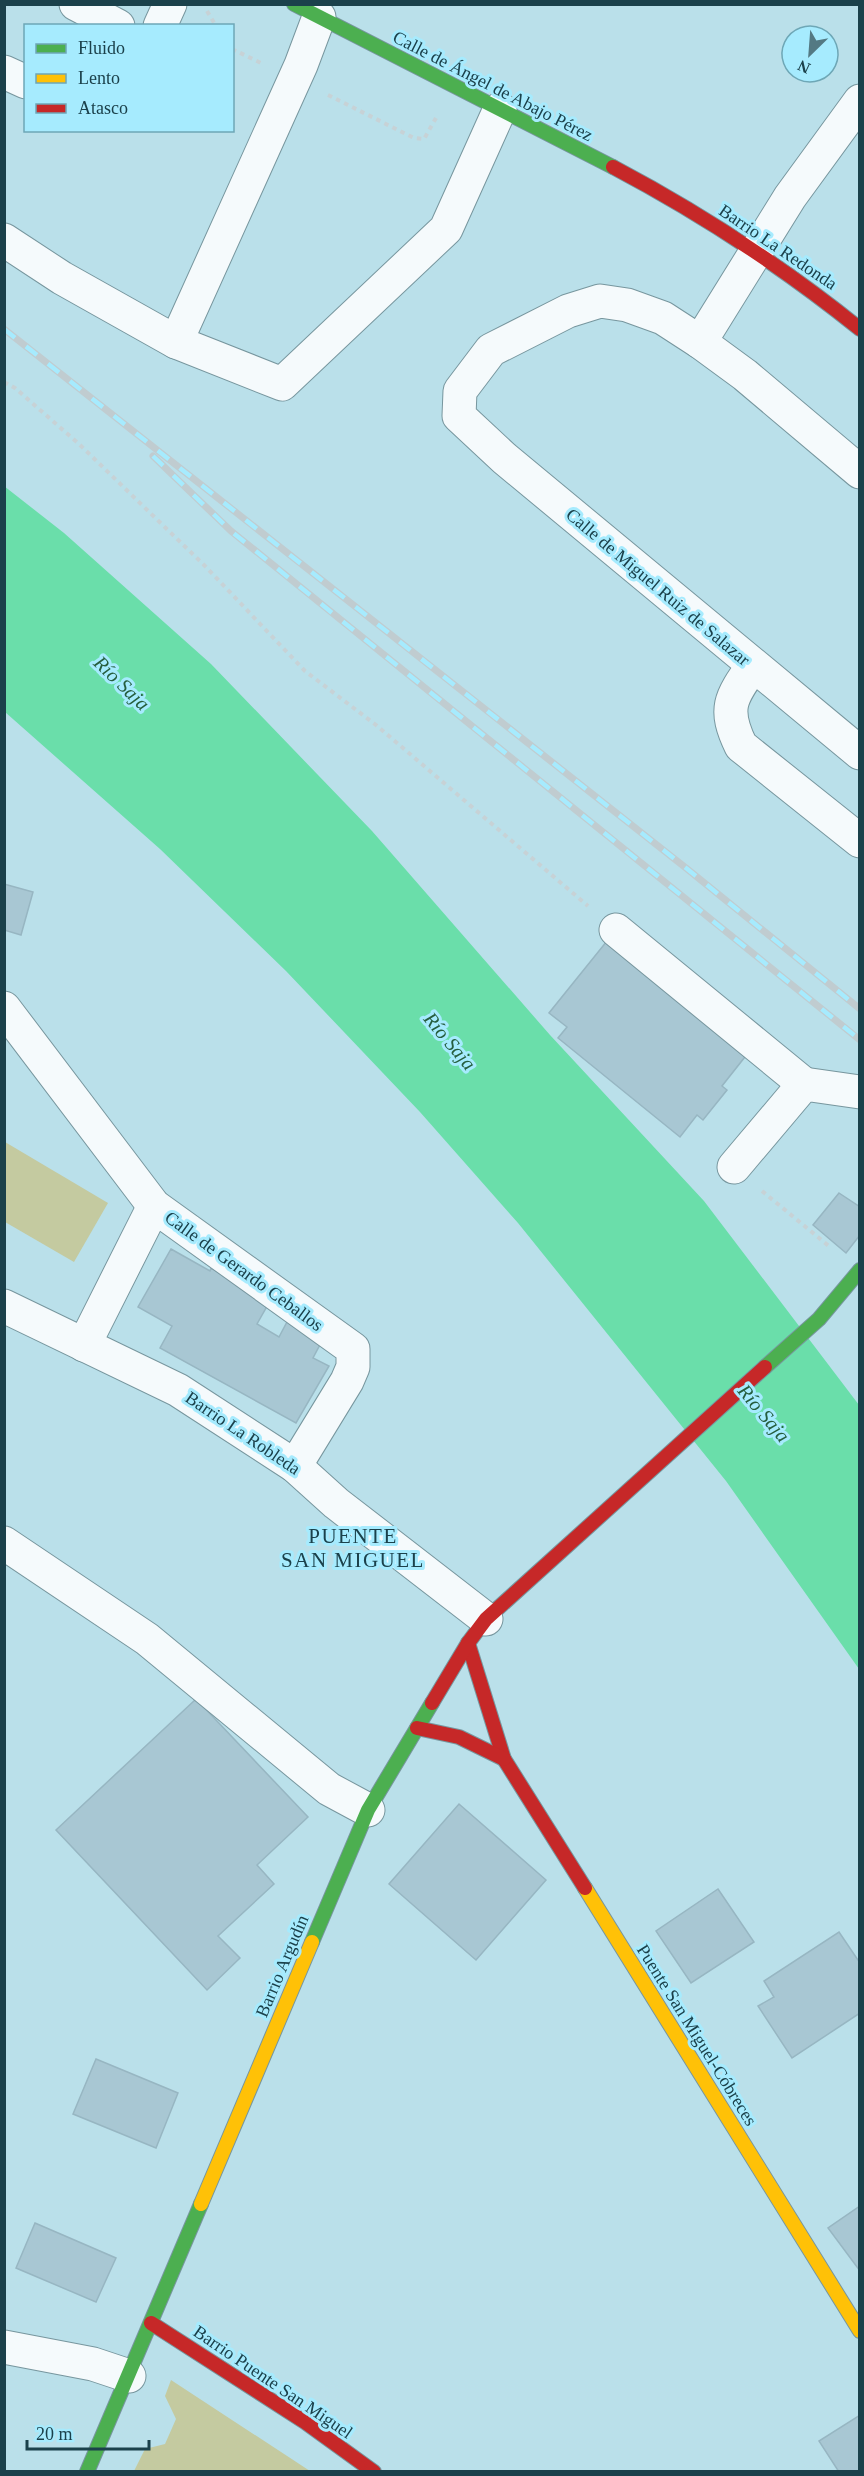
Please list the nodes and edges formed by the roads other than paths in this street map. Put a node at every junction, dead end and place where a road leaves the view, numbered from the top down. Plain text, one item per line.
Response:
1 (76, 4) edge
2 (170, 4) edge
3 (307, 11) edge
4 (114, 24) edge
5 (161, 24) edge
6 (4, 72) edge
7 (24, 81) edge
8 (860, 101) edge
9 (500, 109) junction
10 (673, 201) joint
11 (4, 240) edge
12 (757, 251) junction
13 (860, 329) edge
14 (176, 342) junction
15 (700, 342) junction
16 (860, 472) edge
17 (753, 666) junction
18 (860, 753) edge
19 (860, 841) edge
20 (616, 930) road end
21 (4, 1008) edge
22 (804, 1084) junction
23 (860, 1092) edge
24 (734, 1167) road end
25 (154, 1206) junction
26 (860, 1270) edge
27 (4, 1306) edge
28 (84, 1345) junction
29 (295, 1466) junction
30 (4, 1543) edge
31 (477, 1631) junction
32 (417, 1728) junction
33 (504, 1760) junction
34 (368, 1809) junction
35 (151, 2323) junction
36 (860, 2331) edge
37 (4, 2347) edge
38 (129, 2376) junction
39 (87, 2472) edge
40 (374, 2472) edge

1 - 4 street
2 - 5 street
3 - 9 main road, Calle de Ángel de Abajo Pérez
3 - 14 street
6 - 7 street
8 - 12 street
9 - 10 main road, Calle de Ángel de Abajo Pérez
9 - 14 street
10 - 12 main road, Barrio La Redonda
11 - 14 street
12 - 13 main road, Barrio La Redonda
12 - 15 street
15 - 16 street
15 - 17 street, Calle de Miguel Ruiz de Salazar
17 - 18 street, Calle de Miguel Ruiz de Salazar
17 - 19 street
20 - 22 street
21 - 25 street
22 - 23 street
22 - 24 street
25 - 28 street, Calle de Gerardo Ceballos
25 - 29 street, Calle de Gerardo Ceballos
26 - 31 main road, Barrio Argudín
27 - 28 street, Barrio La Robleda
28 - 29 street, Barrio La Robleda
29 - 31 street, Barrio La Robleda
30 - 34 street
31 - 32 main road, Barrio Argudín
31 - 33 main road, Puente San Miguel-Cóbreces
32 - 33 main road
32 - 34 main road, Barrio Argudín
33 - 36 main road, Puente San Miguel-Cóbreces
34 - 35 main road, Barrio Argudín
35 - 38 main road, Barrio Argudín
35 - 40 main road, Barrio Puente San Miguel
37 - 38 street
38 - 39 main road, Barrio Argudín

